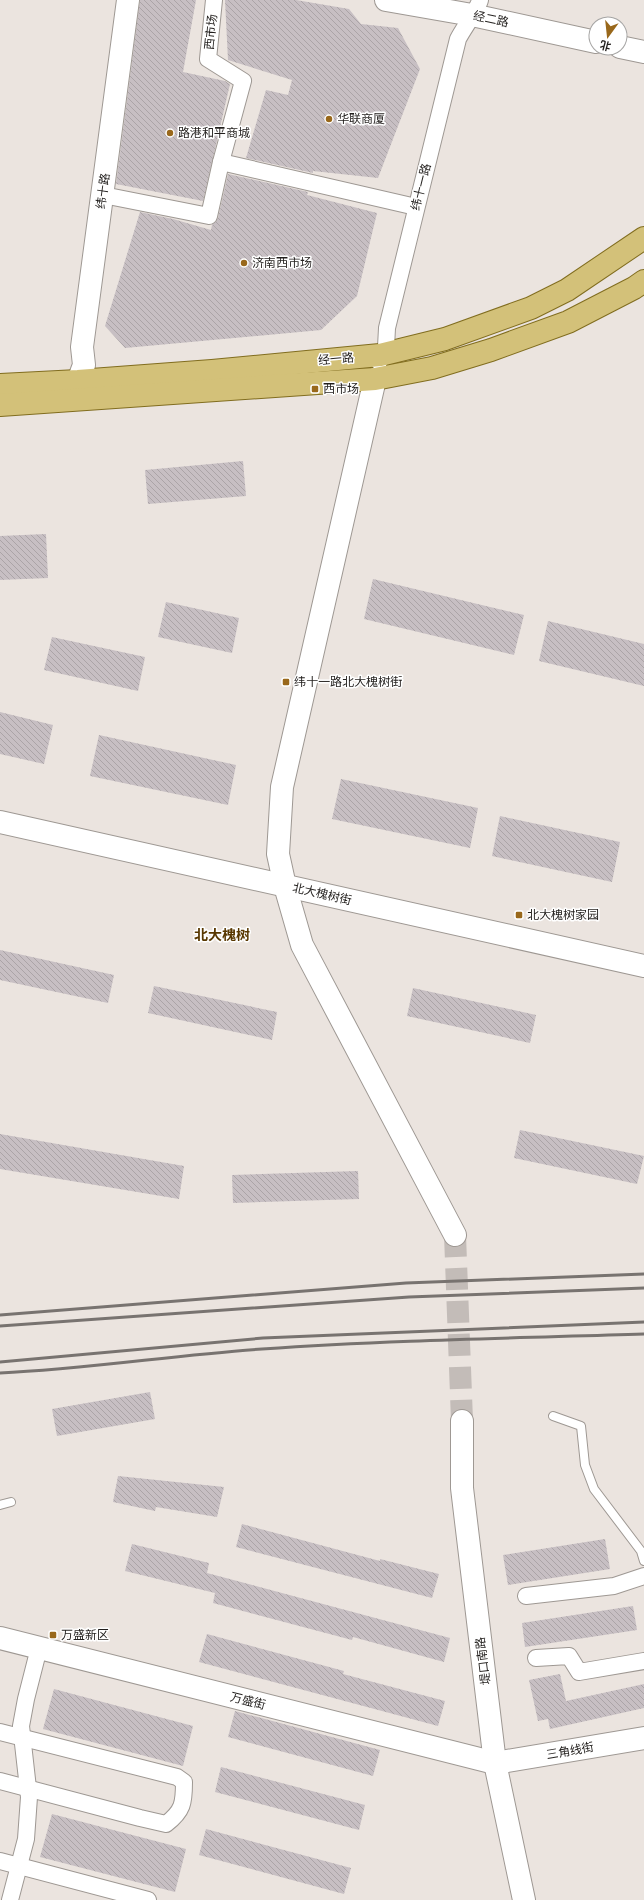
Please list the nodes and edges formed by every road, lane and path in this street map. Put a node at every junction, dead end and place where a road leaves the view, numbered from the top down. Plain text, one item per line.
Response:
1 (128, 0) edge
2 (214, 0) edge
3 (386, 0) edge
4 (443, 0) edge
5 (477, 7) edge
6 (588, 28) edge
7 (628, 36) edge
8 (644, 39) edge
9 (588, 40) edge
10 (628, 49) edge
11 (644, 52) edge
12 (221, 162) junction
13 (103, 195) junction
14 (416, 207) junction
15 (644, 238) edge
16 (644, 281) edge
17 (380, 355) junction
18 (375, 380) junction
19 (78, 381) junction
20 (0, 385) edge
21 (0, 405) edge
22 (0, 822) edge
23 (285, 886) junction
24 (644, 966) edge
25 (455, 1235) tunnel mouth
26 (553, 1416) dead end
27 (462, 1420) tunnel mouth
28 (11, 1502) dead end
29 (0, 1505) edge
30 (644, 1561) edge
31 (644, 1576) edge
32 (526, 1596) dead end
33 (0, 1638) edge
34 (39, 1648) junction
35 (536, 1658) dead end
36 (644, 1661) edge
37 (0, 1732) edge
38 (22, 1738) junction
39 (644, 1738) edge
40 (495, 1763) junction
41 (0, 1781) edge
42 (28, 1788) junction
43 (0, 1861) edge
44 (19, 1866) junction
45 (10, 1900) edge
46 (148, 1900) edge
47 (524, 1900) edge

1 - 13 street, 纬十路
2 - 12 street, 西市场
3 - 5 street, 经二路
4 - 5 street, 经二路
5 - 6 street, 经二路
5 - 9 street, 经二路
5 - 14 street, 纬十一路
7 - 8 street
10 - 11 street
12 - 13 street, 西市场
12 - 14 street
13 - 19 street, 纬十路
14 - 17 street, 纬十一路
15 - 17 main road, 经一路
16 - 18 main road, 经一路
17 - 18 street, 纬十一路
17 - 19 main road, 经一路
18 - 21 main road, 经一路
18 - 23 street
19 - 20 main road, 经一路
22 - 23 street, 北大槐树街
23 - 24 street, 北大槐树街
23 - 25 street
26 - 30 lane
27 - 40 street, 堤口南路
28 - 29 lane
31 - 32 street
33 - 34 street, 万盛街
34 - 38 street
34 - 40 street, 万盛街
35 - 36 street
37 - 38 street
38 - 42 street
38 - 42 street
39 - 40 street, 三角线街
40 - 47 street, 堤口南路
41 - 42 street
42 - 44 street
43 - 44 street
44 - 45 street
44 - 46 street

